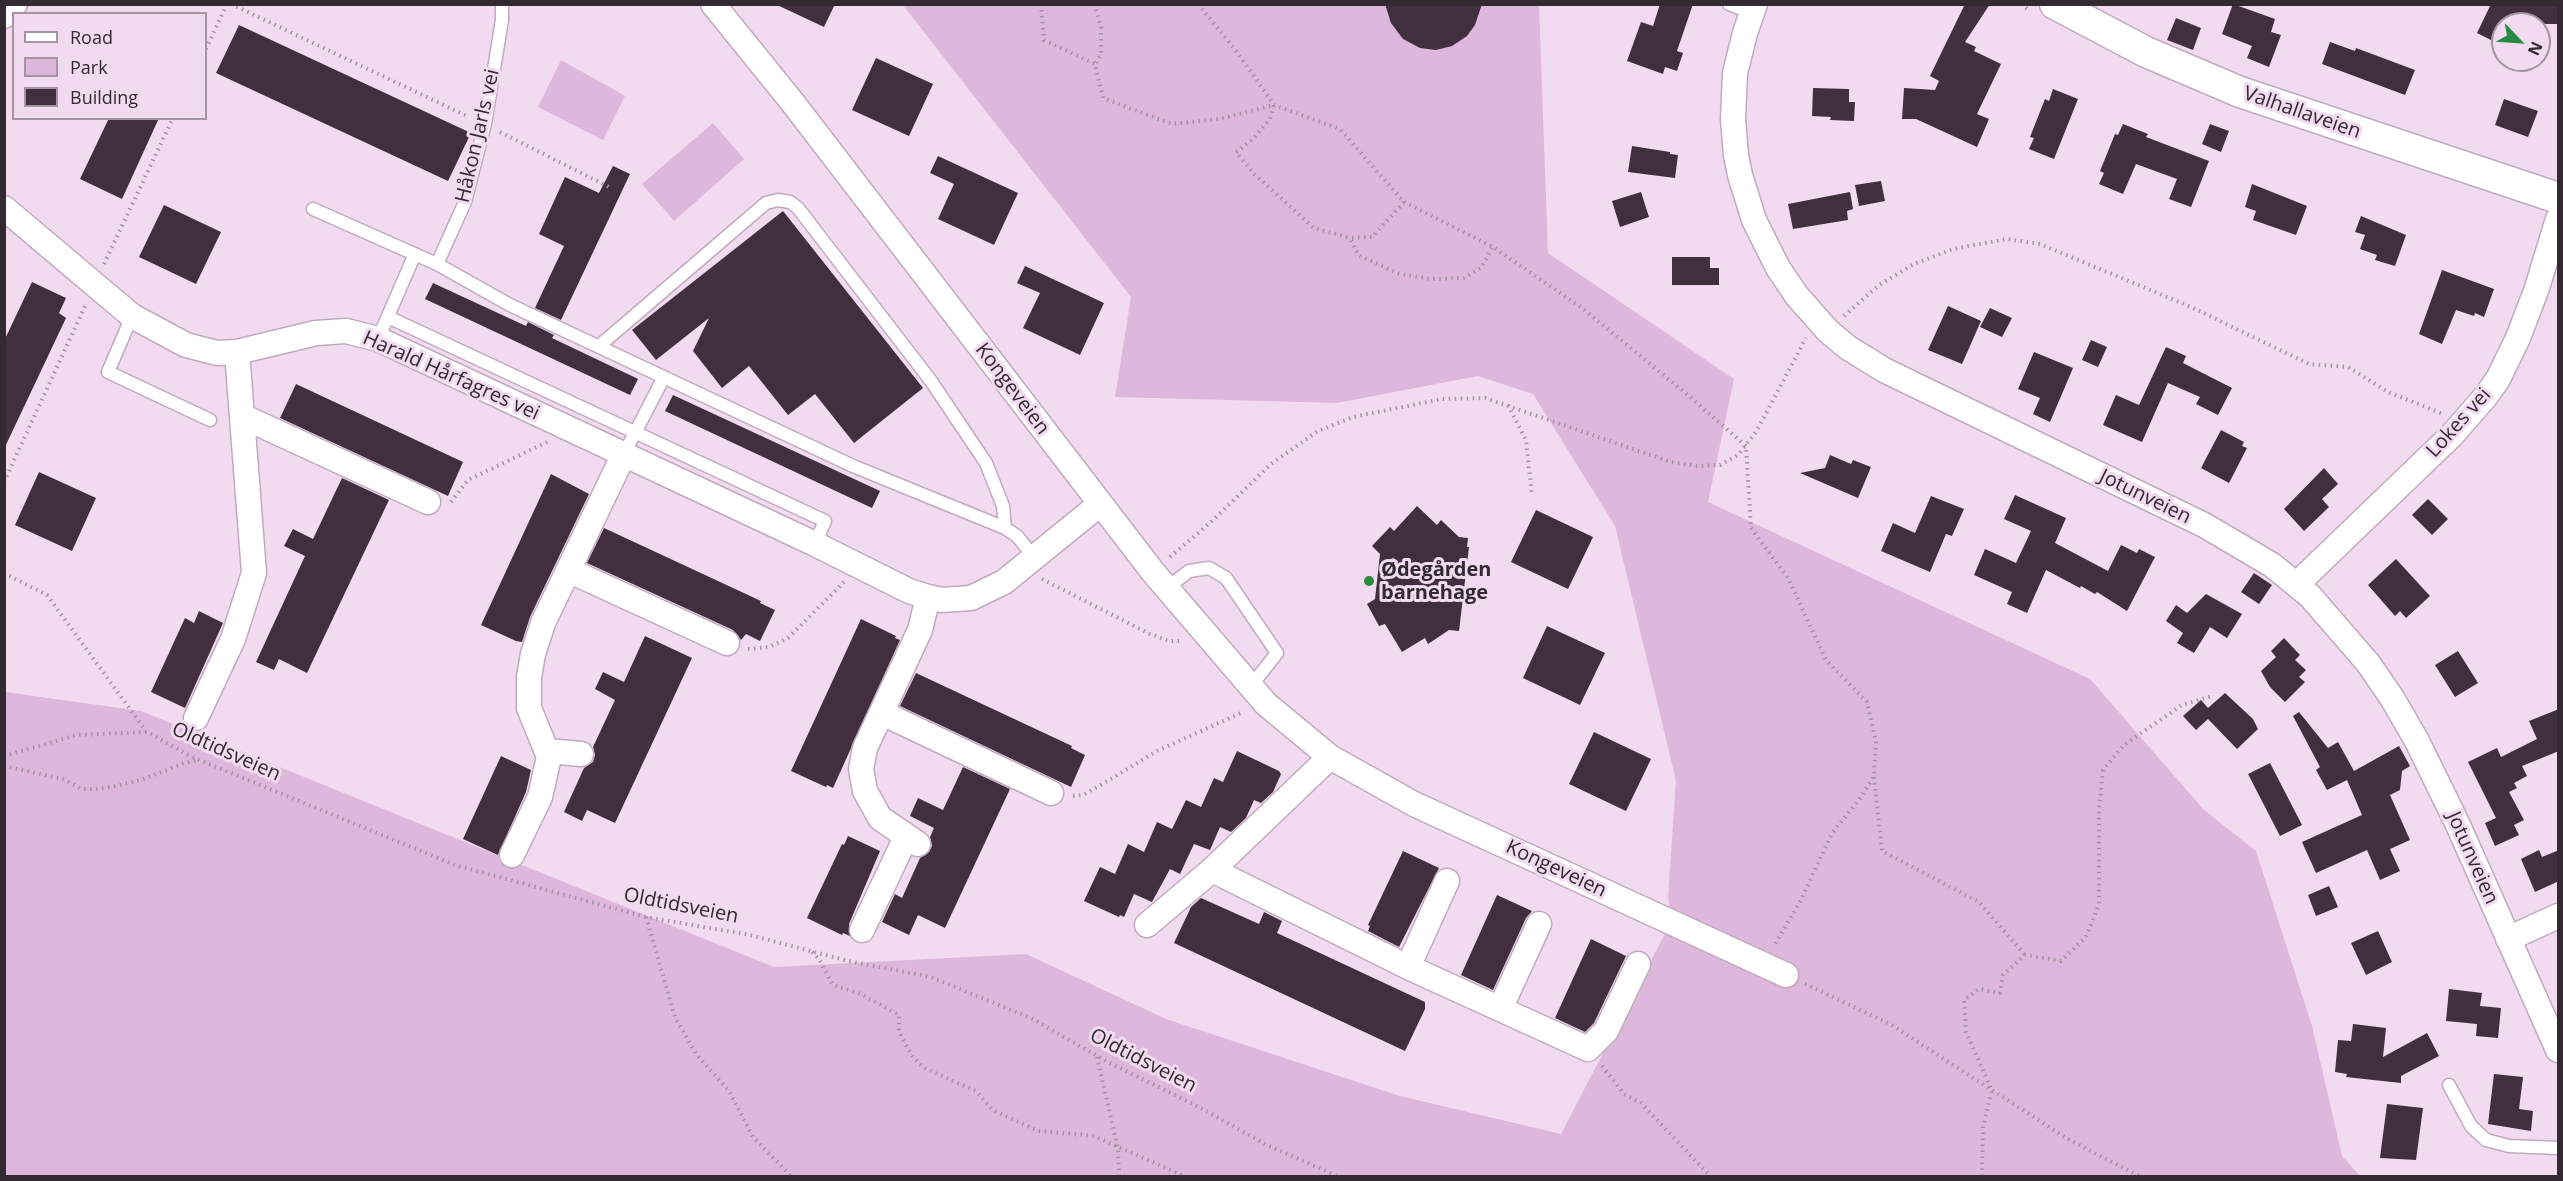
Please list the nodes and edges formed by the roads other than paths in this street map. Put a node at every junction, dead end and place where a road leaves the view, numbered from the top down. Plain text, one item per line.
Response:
1 (15, 4) edge
2 (502, 4) edge
3 (713, 4) edge
4 (1729, 4) edge
5 (2055, 4) edge
6 (1754, 9) edge
7 (4, 16) edge
8 (2559, 198) edge
9 (4, 208) edge
10 (312, 209) dead end
11 (2559, 219) edge
12 (415, 254) junction
13 (437, 264) junction
14 (132, 316) junction
15 (388, 317) junction
16 (378, 339) junction
17 (598, 346) junction
18 (237, 352) junction
19 (664, 377) junction
20 (244, 417) junction
21 (210, 420) dead end
22 (636, 432) junction
23 (624, 454) junction
24 (428, 502) road end
25 (1100, 504) junction
26 (1005, 528) junction
27 (815, 544) junction
28 (1028, 563) junction
29 (568, 570) junction
30 (1160, 580) junction
31 (2297, 584) junction
32 (928, 597) junction
33 (727, 643) road end
34 (1259, 695) junction
35 (882, 713) junction
36 (196, 718) dead end
37 (548, 751) junction
38 (581, 754) dead end
39 (1330, 757) junction
40 (1051, 793) road end
41 (512, 855) dead end
42 (1212, 870) junction
43 (1448, 881) dead end
44 (2559, 916) edge
45 (1539, 924) dead end
46 (1147, 925) dead end
47 (862, 930) dead end
48 (2508, 939) junction
49 (1638, 964) dead end
50 (1408, 967) junction
51 (1786, 975) road end
52 (1500, 1009) junction
53 (2559, 1050) edge
54 (2449, 1085) dead end
55 (2559, 1148) edge

1 - 7 street
2 - 13 lane, Håkon Jarls vei
3 - 25 street, Kongeveien
4 - 6 lane
5 - 8 street, Valhallaveien
6 - 31 street, Jotunveien
9 - 14 street, Harald Hårfagres vei
10 - 12 lane
11 - 31 street, Lokes vei
12 - 13 lane
12 - 15 lane
13 - 17 lane
14 - 18 street, Harald Hårfagres vei
14 - 21 lane
15 - 16 lane
15 - 22 lane
16 - 18 street, Harald Hårfagres vei
16 - 23 street, Harald Hårfagres vei
17 - 19 lane
17 - 26 lane
18 - 20 street
19 - 22 lane
19 - 26 lane
20 - 24 street
20 - 36 street
22 - 23 lane
22 - 27 lane
23 - 27 street, Harald Hårfagres vei
23 - 29 street
25 - 28 street, Harald Hårfagres vei
25 - 30 street, Kongeveien
26 - 28 lane
27 - 32 street, Harald Hårfagres vei
28 - 32 street, Harald Hårfagres vei
29 - 33 street
29 - 37 street
30 - 34 street, Kongeveien
30 - 34 lane
31 - 48 street, Jotunveien
32 - 35 street
34 - 39 street, Kongeveien
35 - 40 street
35 - 47 street
37 - 38 street
37 - 41 street
39 - 42 street
39 - 51 street, Kongeveien
42 - 46 street
42 - 50 street
43 - 50 street
44 - 48 street
45 - 52 street
48 - 53 street, Jotunveien
49 - 52 street
50 - 52 street
54 - 55 lane

